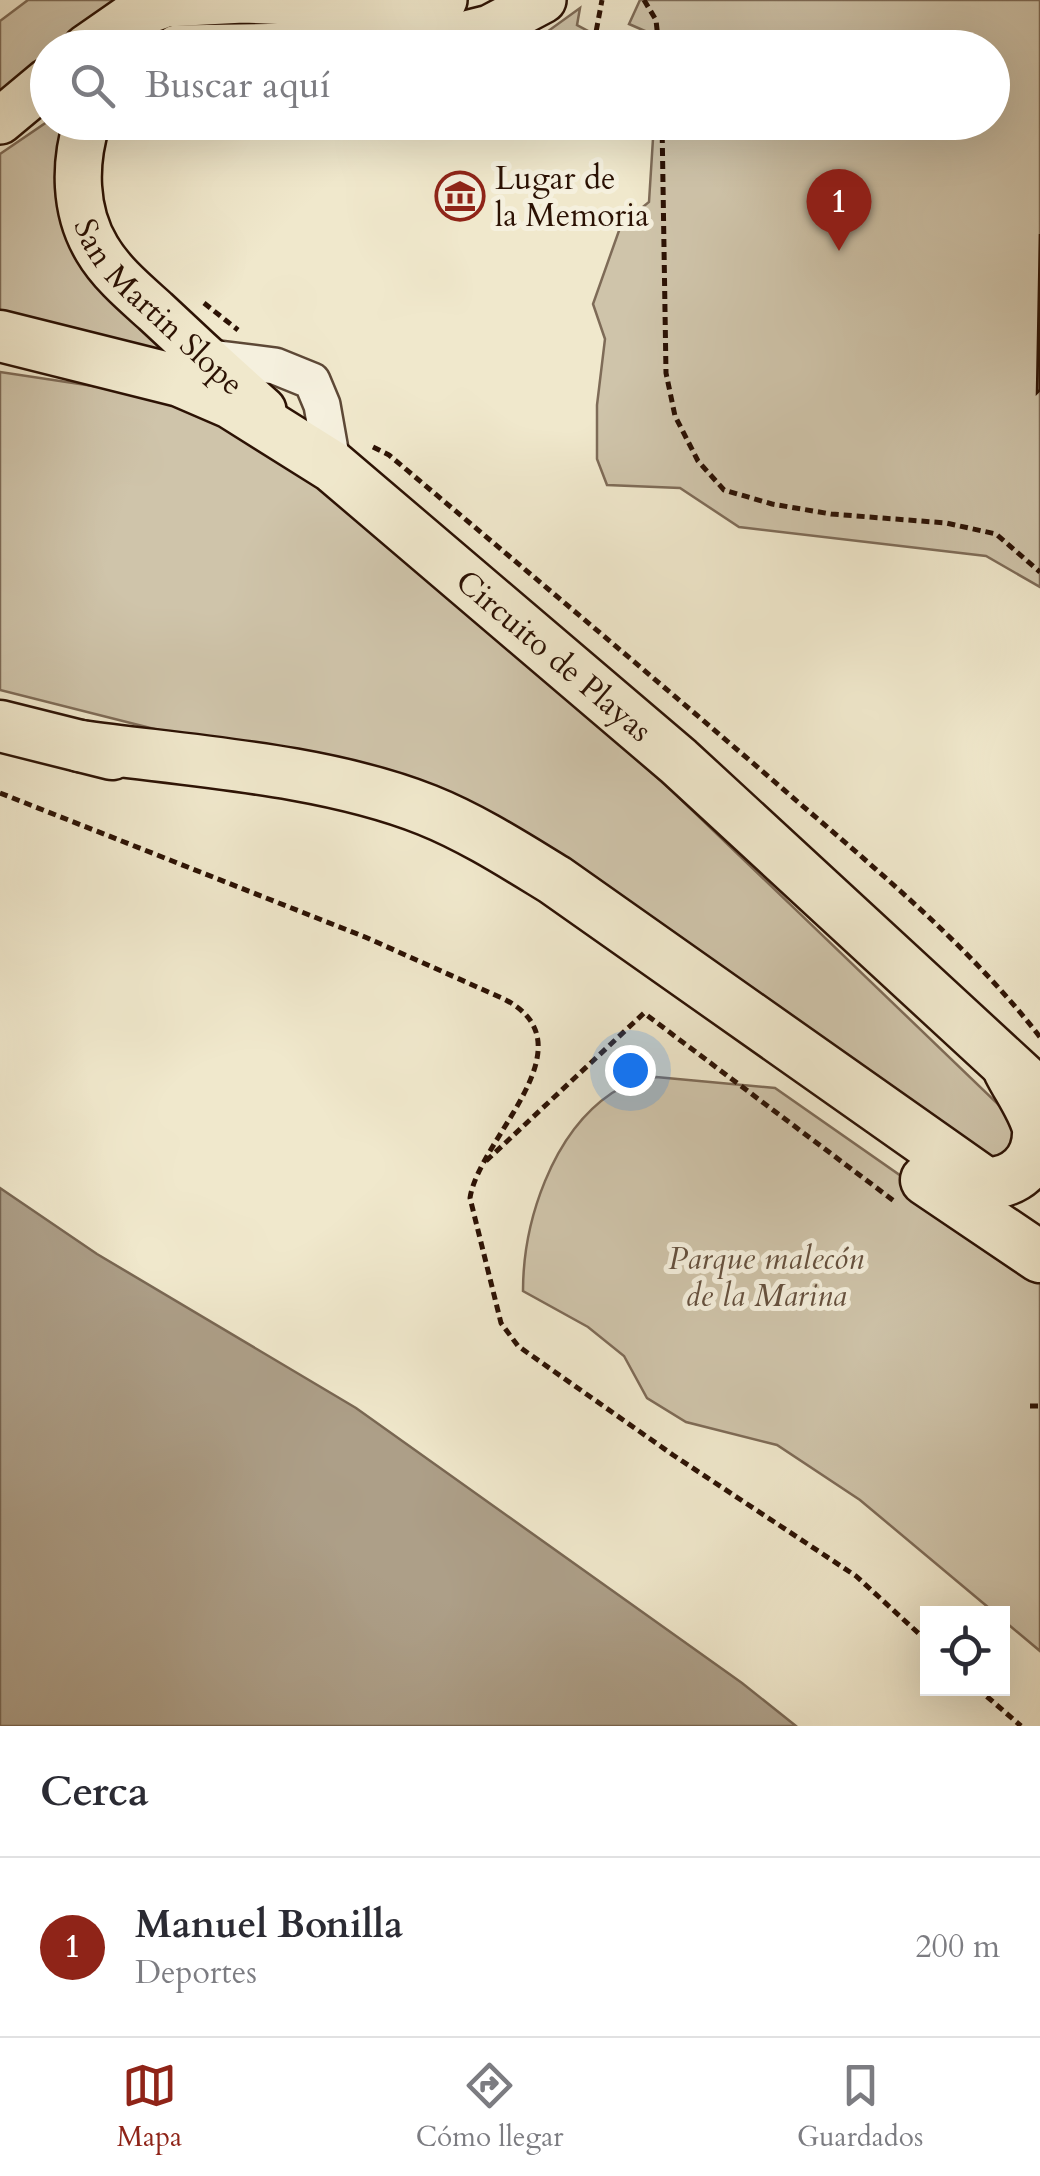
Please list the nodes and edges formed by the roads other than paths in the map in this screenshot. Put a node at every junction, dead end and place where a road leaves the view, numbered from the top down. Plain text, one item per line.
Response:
1 (444, 0) edge
2 (542, 0) edge
3 (112, 30) edge
4 (482, 30) edge
5 (30, 96) edge
6 (0, 120) edge
7 (82, 140) edge
8 (0, 336) edge
9 (203, 357) junction
10 (340, 456) junction
11 (0, 726) edge
12 (80, 746) junction
13 (1028, 1065) edge
14 (1040, 1257) edge

1 - 3 main road
2 - 4 main road
5 - 6 main road
7 - 9 main road, San Martin Slope
8 - 10 highway, Circuito de Playas
9 - 10 main road, San Martin Slope
9 - 10 lane
10 - 13 highway, Circuito de Playas
11 - 12 highway
12 - 13 highway
12 - 14 highway

